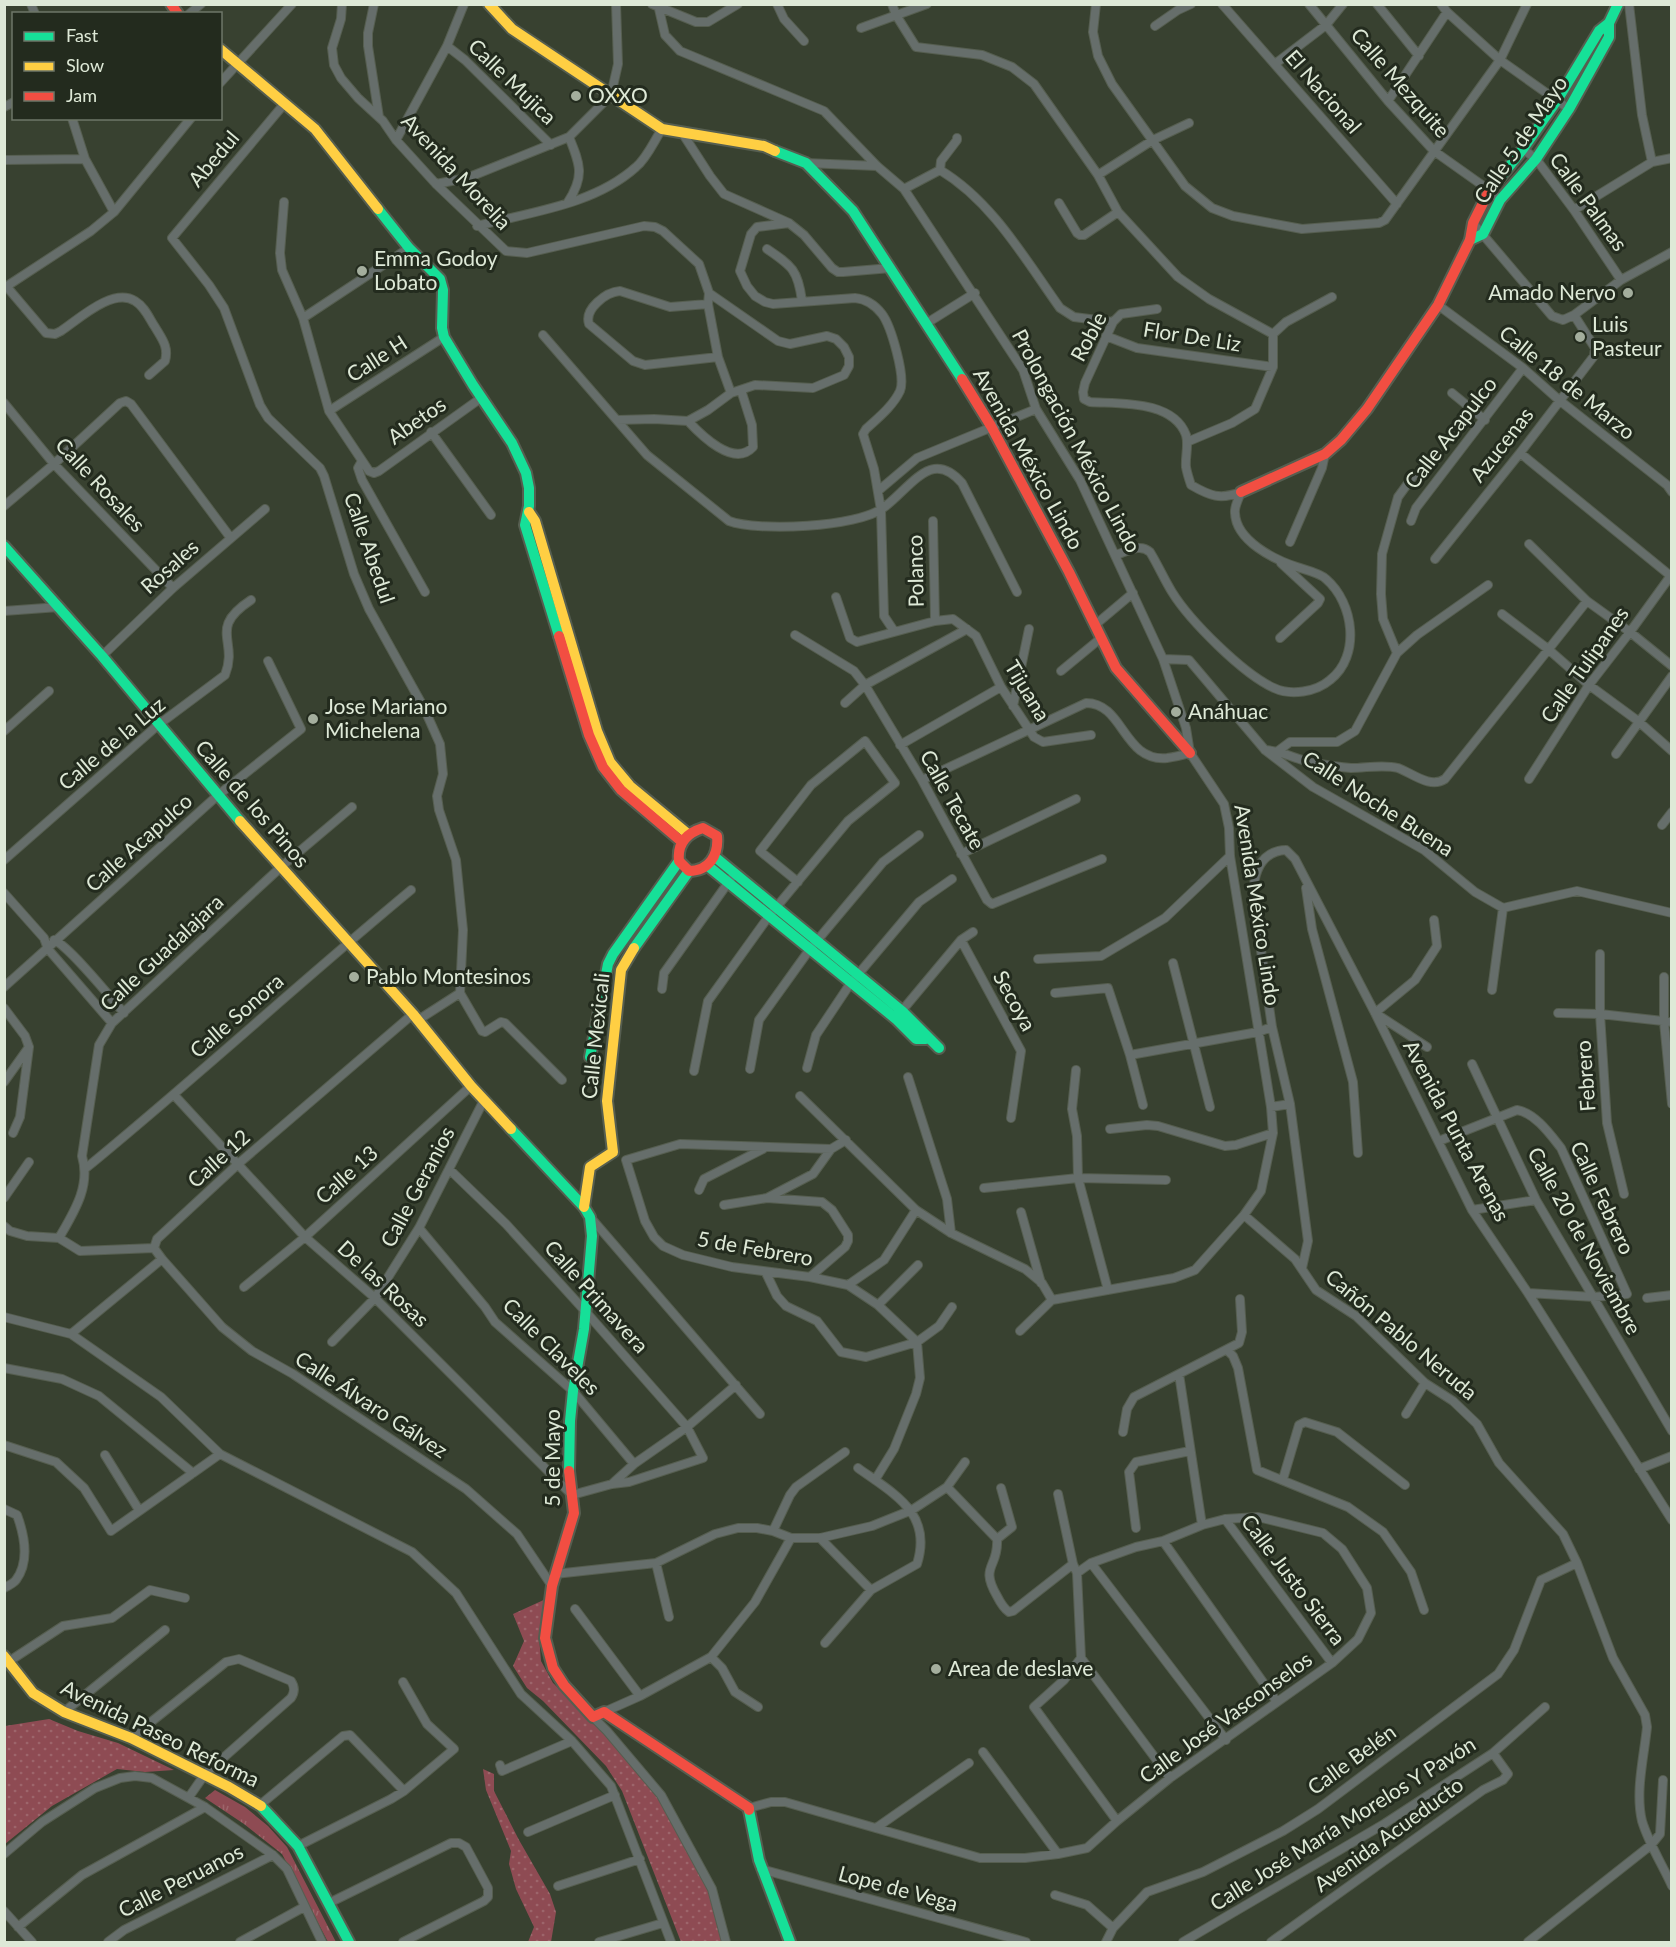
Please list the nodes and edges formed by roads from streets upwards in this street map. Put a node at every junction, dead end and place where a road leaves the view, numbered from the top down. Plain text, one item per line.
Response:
1 (292, 4) edge
2 (342, 4) edge
3 (374, 4) edge
4 (465, 4) edge
5 (489, 4) edge
6 (616, 4) edge
7 (738, 4) edge
8 (777, 4) edge
9 (892, 4) edge
10 (927, 4) edge
11 (1096, 4) edge
12 (1191, 4) edge
13 (1222, 4) edge
14 (1309, 4) edge
15 (1343, 4) edge
16 (1377, 4) edge
17 (1441, 4) edge
18 (1618, 4) edge
19 (1629, 4) edge
20 (1525, 6) edge
21 (655, 7) edge
22 (1447, 12) junction
23 (896, 15) junction
24 (1609, 23) junction
25 (1326, 25) junction
26 (1155, 26) dead end
27 (861, 28) dead end
28 (804, 41) dead end
29 (447, 46) junction
30 (222, 51) edge
31 (1419, 56) junction
32 (1500, 60) junction
33 (238, 63) junction
34 (1275, 64) junction
35 (222, 82) edge
36 (611, 95) junction
37 (1558, 99) junction
38 (1388, 101) junction
39 (285, 103) junction
40 (1569, 109) junction
41 (379, 117) junction
42 (73, 120) edge
43 (189, 120) edge
44 (1189, 123) dead end
45 (662, 129) junction
46 (681, 131) junction
47 (568, 137) junction
48 (957, 138) dead end
49 (396, 140) junction
50 (1153, 140) junction
51 (551, 145) junction
52 (1523, 149) junction
53 (1434, 152) junction
54 (1671, 158) edge
55 (85, 159) junction
56 (1536, 159) junction
57 (4, 160) edge
58 (1652, 162) junction
59 (806, 163) junction
60 (877, 166) junction
61 (940, 170) junction
62 (1098, 175) junction
63 (436, 184) junction
64 (904, 189) junction
65 (1489, 190) junction
66 (1500, 200) junction
67 (284, 202) dead end
68 (568, 203) junction
69 (1059, 203) dead end
70 (1397, 204) junction
71 (1574, 210) junction
72 (114, 212) junction
73 (1118, 212) junction
74 (789, 223) junction
75 (1473, 223) junction
76 (477, 226) junction
77 (1483, 234) junction
78 (172, 238) joint
79 (1470, 240) junction
80 (409, 248) junction
81 (767, 249) dead end
82 (1671, 252) edge
83 (891, 267) junction
84 (1621, 280) junction
85 (5, 288) edge
86 (709, 293) junction
87 (975, 293) junction
88 (1332, 297) dead end
89 (802, 301) junction
90 (708, 304) junction
91 (1438, 305) junction
92 (1157, 309) dead end
93 (1574, 315) junction
94 (303, 318) junction
95 (1113, 322) junction
96 (927, 323) junction
97 (1273, 334) junction
98 (543, 335) dead end
99 (1106, 336) junction
100 (444, 337) junction
101 (718, 357) junction
102 (1273, 367) junction
103 (1523, 368) junction
104 (149, 375) dead end
105 (741, 390) junction
106 (731, 393) junction
107 (1452, 393) dead end
108 (481, 398) junction
109 (1559, 400) junction
110 (4, 403) edge
111 (1036, 409) junction
112 (329, 411) junction
113 (617, 420) junction
114 (1485, 420) junction
115 (688, 421) junction
116 (991, 426) junction
117 (431, 432) junction
118 (1187, 442) junction
119 (1520, 453) junction
120 (1325, 454) junction
121 (362, 461) junction
122 (54, 464) junction
123 (1413, 475) dead end
124 (878, 491) junction
125 (1241, 492) junction
126 (1671, 492) edge
127 (4, 506) edge
128 (265, 509) dead end
129 (881, 510) junction
130 (490, 515) dead end
131 (933, 521) dead end
132 (1411, 521) dead end
133 (230, 537) junction
134 (1290, 543) dead end
135 (1529, 544) dead end
136 (4, 546) edge
137 (1116, 555) junction
138 (1435, 559) dead end
139 (1278, 560) junction
140 (1671, 575) edge
141 (1488, 585) dead end
142 (173, 588) junction
143 (425, 592) dead end
144 (1017, 592) dead end
145 (1133, 592) junction
146 (836, 597) dead end
147 (251, 600) dead end
148 (1587, 601) junction
149 (59, 607) junction
150 (4, 610) edge
151 (1502, 614) dead end
152 (935, 621) junction
153 (1095, 625) junction
154 (968, 629) junction
155 (1029, 629) dead end
156 (894, 631) junction
157 (1630, 632) junction
158 (795, 635) dead end
159 (1101, 638) junction
160 (1280, 638) dead end
161 (1548, 649) junction
162 (1397, 653) junction
163 (102, 656) junction
164 (1163, 659) junction
165 (268, 661) dead end
166 (1671, 666) edge
167 (1060, 671) dead end
168 (1671, 676) edge
169 (865, 685) junction
170 (1589, 685) junction
171 (1001, 687) junction
172 (49, 691) dead end
173 (846, 703) dead end
174 (1013, 706) junction
175 (1638, 721) junction
176 (158, 725) junction
177 (1028, 729) junction
178 (4, 730) edge
179 (1091, 735) dead end
180 (900, 745) junction
181 (1265, 750) junction
182 (1278, 751) junction
183 (1671, 751) edge
184 (1190, 753) junction
185 (1616, 754) dead end
186 (1529, 779) dead end
187 (922, 780) junction
188 (218, 796) junction
189 (1076, 799) dead end
190 (352, 807) dead end
191 (1671, 812) edge
192 (1662, 825) dead end
193 (919, 835) dead end
194 (685, 838) junction
195 (1276, 850) joint
196 (962, 854) junction
197 (1230, 856) junction
198 (1102, 859) dead end
199 (4, 860) edge
200 (679, 861) junction
201 (711, 862) junction
202 (281, 867) junction
203 (689, 871) junction
204 (735, 873) junction
205 (952, 879) dead end
206 (1305, 881) junction
207 (728, 882) junction
208 (798, 882) junction
209 (411, 890) dead end
210 (4, 893) edge
211 (777, 907) junction
212 (1503, 908) junction
213 (1671, 913) edge
214 (769, 916) junction
215 (1434, 920) dead end
216 (974, 932) dead end
217 (44, 938) junction
218 (961, 940) junction
219 (58, 941) junction
220 (348, 942) junction
221 (813, 945) junction
222 (48, 949) junction
223 (1600, 954) dead end
224 (1038, 959) dead end
225 (1173, 963) dead end
226 (1664, 977) dead end
227 (853, 980) junction
228 (4, 987) edge
229 (662, 989) dead end
230 (1492, 990) dead end
231 (460, 993) junction
232 (1055, 993) dead end
233 (4, 1008) edge
234 (124, 1013) junction
235 (1375, 1013) junction
236 (1558, 1013) dead end
237 (1600, 1014) junction
238 (899, 1015) junction
239 (416, 1017) junction
240 (1668, 1022) edge
241 (112, 1023) junction
242 (1272, 1027) junction
243 (1258, 1032) junction
244 (1193, 1044) junction
245 (28, 1047) junction
246 (1427, 1047) dead end
247 (939, 1048) dead end
248 (1130, 1055) junction
249 (590, 1057) dead end
250 (1472, 1064) dead end
251 (807, 1068) dead end
252 (750, 1069) dead end
253 (1076, 1070) dead end
254 (694, 1071) dead end
255 (908, 1077) dead end
256 (562, 1080) dead end
257 (4, 1082) edge
258 (471, 1086) junction
259 (175, 1096) junction
260 (800, 1096) dead end
261 (483, 1100) junction
262 (1290, 1104) junction
263 (1671, 1104) edge
264 (1143, 1105) dead end
265 (1210, 1107) dead end
266 (1271, 1107) junction
267 (1011, 1118) dead end
268 (1497, 1118) junction
269 (1110, 1129) dead end
270 (12, 1133) dead end
271 (1273, 1133) junction
272 (846, 1140) junction
273 (1440, 1141) junction
274 (765, 1148) junction
275 (831, 1149) junction
276 (613, 1152) junction
277 (1358, 1153) dead end
278 (626, 1160) junction
279 (29, 1162) dead end
280 (238, 1164) junction
281 (86, 1168) junction
282 (449, 1169) junction
283 (1078, 1178) junction
284 (1166, 1179) dead end
285 (984, 1188) dead end
286 (699, 1190) dead end
287 (1624, 1194) dead end
288 (4, 1198) edge
289 (767, 1198) junction
290 (1536, 1200) junction
291 (724, 1205) dead end
292 (584, 1207) junction
293 (916, 1210) junction
294 (1472, 1210) junction
295 (1021, 1212) dead end
296 (1244, 1215) junction
297 (590, 1217) junction
298 (4, 1226) edge
299 (419, 1228) junction
300 (951, 1233) junction
301 (305, 1237) junction
302 (59, 1238) junction
303 (154, 1248) junction
304 (162, 1259) junction
305 (918, 1265) dead end
306 (1302, 1268) junction
307 (766, 1273) junction
308 (810, 1277) junction
309 (1042, 1283) junction
310 (848, 1285) junction
311 (244, 1287) dead end
312 (1108, 1290) junction
313 (1528, 1293) junction
314 (1671, 1295) edge
315 (375, 1298) junction
316 (1594, 1298) junction
317 (1647, 1298) dead end
318 (1240, 1299) dead end
319 (1052, 1300) junction
320 (878, 1305) junction
321 (952, 1307) dead end
322 (585, 1311) junction
323 (4, 1317) edge
324 (1020, 1331) dead end
325 (71, 1334) junction
326 (332, 1342) dead end
327 (916, 1342) junction
328 (1227, 1350) junction
329 (4, 1368) edge
330 (1179, 1374) junction
331 (1425, 1383) junction
332 (736, 1386) junction
333 (573, 1391) junction
334 (760, 1414) dead end
335 (1406, 1414) dead end
336 (687, 1427) junction
337 (1671, 1431) edge
338 (1124, 1432) dead end
339 (4, 1445) edge
340 (844, 1452) dead end
341 (1190, 1452) junction
342 (220, 1454) junction
343 (105, 1455) dead end
344 (1671, 1456) edge
345 (965, 1462) dead end
346 (634, 1464) junction
347 (858, 1468) dead end
348 (1639, 1469) junction
349 (193, 1473) junction
350 (1283, 1479) junction
351 (875, 1480) junction
352 (612, 1484) junction
353 (1405, 1485) dead end
354 (947, 1487) junction
355 (1001, 1488) dead end
356 (1058, 1494) dead end
357 (572, 1495) junction
358 (4, 1509) edge
359 (139, 1510) junction
360 (912, 1510) junction
361 (1225, 1519) junction
362 (1671, 1520) edge
363 (1202, 1525) junction
364 (1136, 1528) dead end
365 (773, 1531) junction
366 (790, 1538) junction
367 (820, 1538) junction
368 (997, 1539) junction
369 (1163, 1541) junction
370 (656, 1563) junction
371 (1091, 1563) junction
372 (1577, 1563) junction
373 (1073, 1564) junction
374 (1077, 1573) junction
375 (555, 1574) junction
376 (552, 1586) junction
377 (4, 1588) edge
378 (871, 1590) junction
379 (185, 1598) dead end
380 (575, 1609) dead end
381 (1424, 1610) dead end
382 (669, 1617) dead end
383 (165, 1630) dead end
384 (825, 1643) dead end
385 (711, 1657) junction
386 (1081, 1658) junction
387 (6, 1659) edge
388 (1332, 1663) junction
389 (403, 1682) dead end
390 (640, 1696) junction
391 (1277, 1702) junction
392 (758, 1707) dead end
393 (1545, 1707) dead end
394 (64, 1712) junction
395 (604, 1712) junction
396 (593, 1718) junction
397 (131, 1738) junction
398 (1226, 1740) junction
399 (572, 1741) junction
400 (982, 1752) dead end
401 (1493, 1753) junction
402 (969, 1763) dead end
403 (500, 1765) dead end
404 (205, 1774) junction
405 (1170, 1778) junction
406 (1663, 1780) dead end
407 (404, 1791) junction
408 (615, 1796) junction
409 (189, 1797) junction
410 (260, 1805) junction
411 (205, 1807) junction
412 (749, 1808) junction
413 (1117, 1821) junction
414 (876, 1828) junction
415 (528, 1832) dead end
416 (1651, 1845) junction
417 (298, 1846) junction
418 (4, 1854) edge
419 (1058, 1854) junction
420 (273, 1855) junction
421 (640, 1859) junction
422 (761, 1869) junction
423 (558, 1886) dead end
424 (1671, 1886) edge
425 (1055, 1895) dead end
426 (329, 1903) junction
427 (304, 1907) junction
428 (4, 1911) edge
429 (663, 1923) junction
430 (18, 1927) junction
431 (1113, 1928) junction
432 (32, 1942) edge
433 (108, 1942) edge
434 (240, 1942) edge
435 (322, 1942) edge
436 (349, 1942) edge
437 (403, 1942) edge
438 (599, 1942) edge
439 (671, 1942) edge
440 (726, 1942) edge
441 (790, 1942) edge
442 (1026, 1942) edge
443 (1106, 1942) edge
444 (1184, 1942) edge
445 (1271, 1942) edge
446 (1528, 1942) edge

1 - 33 street
2 - 41 street, Avenida Morelia
3 - 41 street
4 - 29 street
5 - 36 street, Avenida México Lindo
6 - 36 street
7 - 21 street
8 - 28 street
9 - 23 street
10 - 23 street
11 - 50 street
12 - 26 street
13 - 34 street, El Nacional
14 - 25 street, Calle Mezquite
15 - 25 street
16 - 31 street
17 - 22 street
18 - 24 street, Calle 5 de Mayo
19 - 58 street
20 - 32 street
21 - 60 street, Prolongación México Lindo
22 - 31 street
22 - 32 street
23 - 27 street
23 - 62 street
24 - 37 street, Calle 5 de Mayo
24 - 40 street, Calle 5 de Mayo
25 - 34 street
25 - 38 street, Calle Mezquite
29 - 49 street
29 - 51 street, Calle Mujica
30 - 33 street
31 - 38 street
32 - 37 street
32 - 53 street
33 - 35 street
33 - 39 street
34 - 70 street, El Nacional
36 - 45 street, Avenida México Lindo
36 - 47 street
37 - 40 street
37 - 52 street, Calle 5 de Mayo
38 - 53 street, Calle Mezquite
39 - 78 street, Abedul
39 - 80 street
40 - 56 street, Calle 5 de Mayo
41 - 49 street, Avenida Morelia
42 - 55 street
43 - 72 street
44 - 50 street
45 - 46 street, Avenida México Lindo
45 - 68 street
46 - 59 street, Avenida México Lindo
46 - 74 street
47 - 51 street
47 - 68 street
48 - 61 street
49 - 63 street, Avenida Morelia
50 - 62 street
50 - 70 street
51 - 63 street
52 - 56 street, Calle Palmas
52 - 65 street, Calle 5 de Mayo
53 - 65 street, Calle Mezquite
53 - 70 street
54 - 58 street
55 - 57 street
55 - 72 street
56 - 66 street, Calle 5 de Mayo
56 - 71 street, Calle Palmas
58 - 71 street
59 - 60 street
59 - 83 street, Avenida México Lindo
60 - 64 street, Prolongación México Lindo
61 - 64 street
61 - 95 street
62 - 73 street
63 - 76 street, Avenida Morelia
64 - 87 street, Prolongación México Lindo
65 - 66 street, Calle Mezquite
65 - 75 street, Calle 5 de Mayo
66 - 77 street, Calle 5 de Mayo
67 - 94 street
68 - 76 street
69 - 73 street
71 - 84 street, Calle Palmas
72 - 85 street
73 - 97 street
74 - 83 street
74 - 89 street
75 - 77 street
75 - 79 street, Calle 5 de Mayo
76 - 86 street, Avenida Morelia
77 - 79 street, Calle 5 de Mayo
77 - 93 street
78 - 231 street, Calle Abedul
79 - 91 street, Calle 5 de Mayo
80 - 94 street
80 - 100 street
81 - 89 street
82 - 84 street
83 - 96 street, Avenida México Lindo
84 - 93 street
85 - 104 street
86 - 90 street, Avenida Morelia
86 - 105 street
87 - 96 street
87 - 111 street, Prolongación México Lindo
88 - 97 street
89 - 124 street
90 - 101 street, Avenida Morelia
90 - 101 street
91 - 103 street, Calle 18 de Marzo
91 - 120 street, Calle 5 de Mayo
92 - 95 street, Roble
93 - 109 street, Azucenas
94 - 112 street
95 - 99 street, Roble
96 - 116 street, Avenida México Lindo
97 - 102 street
98 - 113 street
99 - 102 street, Flor De Liz
99 - 118 street, Roble
100 - 108 street
100 - 112 street, Calle H
101 - 106 street, Avenida Morelia
102 - 118 street
103 - 109 street, Calle 18 de Marzo
103 - 114 street, Calle Acapulco
105 - 106 street
105 - 115 street
106 - 115 street
107 - 114 street
108 - 117 street, Abetos
108 - 194 street
109 - 119 street, Azucenas
109 - 126 street, Calle 18 de Marzo
110 - 122 street, Calle Rosales
111 - 116 street
111 - 137 street, Prolongación México Lindo
112 - 121 street
113 - 115 street
113 - 129 street
114 - 132 street, Calle Acapulco
116 - 124 street
116 - 153 street, Avenida México Lindo
117 - 121 street, Abetos
117 - 130 street
118 - 125 street
119 - 138 street, Azucenas
119 - 140 street
120 - 125 street, Calle 5 de Mayo
120 - 134 street, Calle 5 de Mayo
121 - 143 street
122 - 127 street
122 - 133 street
122 - 142 street, Calle Rosales
123 - 162 street, Calle Acapulco
124 - 129 street
125 - 139 street
128 - 133 street, Rosales
129 - 144 street
129 - 156 street
131 - 152 street, Polanco
133 - 142 street, Rosales
135 - 148 street
136 - 149 street, Calle de los Pinos
137 - 139 street
137 - 145 street, Prolongación México Lindo
139 - 160 street
140 - 157 street, Calle Tulipanes
141 - 162 street
142 - 163 street, Rosales
145 - 153 street
145 - 164 street, Prolongación México Lindo
146 - 156 street
147 - 176 street, Calle de la Luz
148 - 157 street
148 - 161 street
149 - 150 street
149 - 163 street, Calle de los Pinos
151 - 161 street
152 - 154 street, Tijuana
152 - 156 street
153 - 159 street, Avenida México Lindo
154 - 169 street
154 - 171 street, Tijuana
155 - 174 street
157 - 166 street
157 - 170 street, Calle Tulipanes
158 - 169 street, Calle Tecate
159 - 167 street
159 - 184 street, Avenida México Lindo
161 - 170 street
161 - 182 street
162 - 182 street
163 - 176 street, Calle de los Pinos
164 - 181 street, Calle Noche Buena
164 - 184 street, Prolongación México Lindo
165 - 188 street, Calle Acapulco
168 - 175 street
169 - 173 street
169 - 180 street, Calle Tecate
170 - 175 street
170 - 186 street, Calle Tulipanes
171 - 174 street, Tijuana
171 - 180 street
172 - 178 street
174 - 177 street, Tijuana
175 - 183 street
175 - 185 street
176 - 188 street, Calle de los Pinos
176 - 199 street, Calle de la Luz
177 - 179 street, Tijuana
177 - 184 street
177 - 187 street
180 - 187 street, Calle Tecate
181 - 182 street
181 - 212 street, Calle Noche Buena
184 - 197 street, Avenida México Lindo
187 - 196 street, Calle Tecate
188 - 202 street, Calle de los Pinos
188 - 219 street, Calle Acapulco
189 - 196 street
190 - 202 street, Calle Guadalajara
191 - 192 street
193 - 221 street
194 - 200 street
194 - 201 street
195 - 206 street, Avenida Punta Arenas
195 - 242 street, Cañón Pablo Neruda
196 - 198 street, Calle Tecate
197 - 224 street
197 - 243 street, Avenida México Lindo
200 - 203 street
200 - 249 street, Calle Mexicali
201 - 203 street
201 - 204 street
201 - 207 street
202 - 220 street, Calle de los Pinos
202 - 234 street, Calle Guadalajara
203 - 276 street, Calle Mexicali
204 - 207 street
204 - 211 street
205 - 227 street
206 - 235 street, Avenida Punta Arenas
206 - 277 street
207 - 214 street
207 - 229 street
208 - 208 street
208 - 211 street
209 - 220 street, Calle Sonora
210 - 217 street
211 - 214 street
211 - 221 street
212 - 213 street
212 - 230 street
214 - 221 street
214 - 254 street
215 - 235 street
216 - 218 street
217 - 219 street
217 - 222 street
218 - 238 street
218 - 267 street, Secoya
219 - 222 street, Calle Acapulco
219 - 234 street
220 - 239 street, Calle de los Pinos
220 - 259 street, Calle Sonora
221 - 227 street
221 - 252 street
222 - 228 street, Calle Acapulco
222 - 241 street
223 - 237 street, Febrero
225 - 244 street
226 - 240 street
227 - 238 street
227 - 251 street
231 - 239 street
231 - 256 street
232 - 248 street
233 - 245 street
234 - 241 street, Calle Guadalajara
235 - 246 street
235 - 273 street, Avenida Punta Arenas
236 - 237 street
237 - 240 street
237 - 287 street, Febrero
238 - 247 street
239 - 258 street, Calle de los Pinos
239 - 280 street, Calle 12
240 - 263 street
241 - 281 street, Calle Guadalajara
242 - 243 street
242 - 262 street, Cañón Pablo Neruda
243 - 244 street
243 - 266 street, Avenida México Lindo
244 - 248 street
244 - 265 street
245 - 257 street
245 - 270 street
248 - 264 street
250 - 268 street, Calle 20 de Noviembre
253 - 283 street
255 - 300 street
258 - 261 street, Calle de los Pinos
258 - 301 street, Calle 13
259 - 280 street, De las Rosas
259 - 281 street, Calle Sonora
260 - 272 street
261 - 282 street, Calle Geranios
261 - 292 street, Calle de los Pinos
262 - 266 street
262 - 306 street, Cañón Pablo Neruda
266 - 271 street, Avenida México Lindo
268 - 273 street, Calle Febrero
268 - 290 street, Calle 20 de Noviembre
268 - 316 street, Calle Febrero
269 - 271 street
271 - 296 street
272 - 275 street
272 - 293 street
273 - 294 street, Avenida Punta Arenas
274 - 275 street
274 - 278 street
274 - 286 street
275 - 289 street
276 - 278 street
276 - 292 street
278 - 307 street, 5 de Febrero
279 - 288 street
280 - 301 street, De las Rosas
280 - 303 street, Calle 12
281 - 302 street, Calle Guadalajara
282 - 299 street, Calle Geranios
282 - 322 street, Calle Primavera
283 - 284 street
283 - 285 street
283 - 312 street
289 - 291 street
289 - 308 street
290 - 294 street
290 - 316 street, Calle 20 de Noviembre
292 - 297 street, Calle de los Pinos
293 - 300 street
293 - 310 street
294 - 313 street, Avenida Punta Arenas
295 - 309 street
296 - 306 street, Cañón Pablo Neruda
296 - 312 street
297 - 322 street, 5 de Mayo
297 - 332 street
298 - 302 street
299 - 315 street, Calle Geranios
299 - 333 street, Calle Claveles
300 - 309 street
301 - 311 street, Calle 13
301 - 315 street, De las Rosas
302 - 303 street
303 - 304 street
304 - 325 street
304 - 376 street, Calle Álvaro Gálvez
305 - 320 street
306 - 331 street, Cañón Pablo Neruda
307 - 308 street, 5 de Febrero
307 - 327 street
308 - 310 street, 5 de Febrero
309 - 319 street
310 - 320 street, 5 de Febrero
312 - 319 street
313 - 316 street
313 - 348 street, Avenida Punta Arenas
314 - 317 street
315 - 326 street, Calle Geranios
315 - 357 street, De las Rosas
316 - 337 street, Calle 20 de Noviembre
318 - 328 street
319 - 324 street
320 - 327 street, 5 de Febrero
321 - 327 street
322 - 333 street, 5 de Mayo
322 - 336 street, Calle Primavera
323 - 325 street
325 - 342 street
327 - 351 street
328 - 330 street
328 - 350 street
329 - 349 street
330 - 338 street
330 - 341 street
331 - 335 street
331 - 372 street, Cañón Pablo Neruda
332 - 334 street
332 - 336 street
333 - 346 street, Calle Claveles
333 - 357 street, 5 de Mayo
336 - 346 street
336 - 352 street, Calle Primavera
339 - 359 street
340 - 365 street
341 - 363 street
341 - 364 street
342 - 349 street
342 - 399 street
343 - 359 street
344 - 348 street
345 - 354 street
346 - 352 street
347 - 351 street
348 - 362 street, Avenida Punta Arenas
349 - 359 street
350 - 353 street
350 - 381 street
351 - 360 street
352 - 357 street
354 - 360 street
354 - 368 street
355 - 368 street
356 - 373 street
357 - 375 street, 5 de Mayo
358 - 377 street
360 - 367 street
360 - 378 street
361 - 363 street, Calle José Vasconselos
361 - 388 street, Calle Justo Sierra
361 - 388 street, Calle José Vasconselos
363 - 369 street, Calle José Vasconselos
365 - 366 street
365 - 370 street
366 - 367 street
366 - 385 street
367 - 378 street
368 - 373 street
369 - 371 street, Calle José Vasconselos
369 - 391 street
370 - 375 street
370 - 382 street
371 - 374 street, Calle José Vasconselos
371 - 398 street
372 - 416 street, Cañón Pablo Neruda
372 - 431 street, Calle Belén
373 - 374 street
374 - 386 street
375 - 376 street, 5 de Mayo
376 - 396 street, 5 de Mayo
378 - 384 street
379 - 387 street
380 - 390 street
383 - 394 street
385 - 390 street
385 - 392 street
386 - 405 street
386 - 413 street
387 - 394 street, Avenida Paseo Reforma
388 - 391 street, Calle José Vasconselos
389 - 407 street
390 - 395 street
391 - 398 street, Calle José Vasconselos
393 - 401 street, Calle José María Morelos Y Pavón
394 - 397 street, Avenida Paseo Reforma
395 - 396 street
395 - 412 street
396 - 440 street
397 - 404 street, Avenida Paseo Reforma
397 - 404 street
398 - 405 street, Calle José Vasconselos
399 - 403 street
399 - 408 street
400 - 419 street
401 - 444 street, Calle José María Morelos Y Pavón
401 - 445 street, Avenida Acueducto
402 - 414 street
404 - 409 street
404 - 410 street, Avenida Paseo Reforma
405 - 413 street, Calle José Vasconselos
406 - 416 street
407 - 410 street
407 - 417 street
408 - 415 street
408 - 421 street
409 - 411 street, Avenida Paseo Reforma
409 - 418 street, Avenida Paseo Reforma
410 - 417 street, Avenida Paseo Reforma
411 - 420 street, Avenida Paseo Reforma
411 - 430 street
412 - 414 street, Calle José Vasconselos
412 - 422 street
413 - 419 street, Calle José Vasconselos
414 - 419 street, Calle José Vasconselos
416 - 424 street, Cañón Pablo Neruda
416 - 446 street
417 - 426 street, Avenida Paseo Reforma
420 - 427 street, Avenida Paseo Reforma
420 - 433 street, Calle Peruanos
421 - 423 street
421 - 429 street
422 - 441 street
422 - 442 street, Lope de Vega
425 - 431 street
426 - 436 street, Avenida Paseo Reforma
426 - 437 street
427 - 434 street
427 - 435 street, Avenida Paseo Reforma
428 - 430 street
429 - 438 street
429 - 439 street
430 - 432 street
431 - 443 street, Calle Belén

